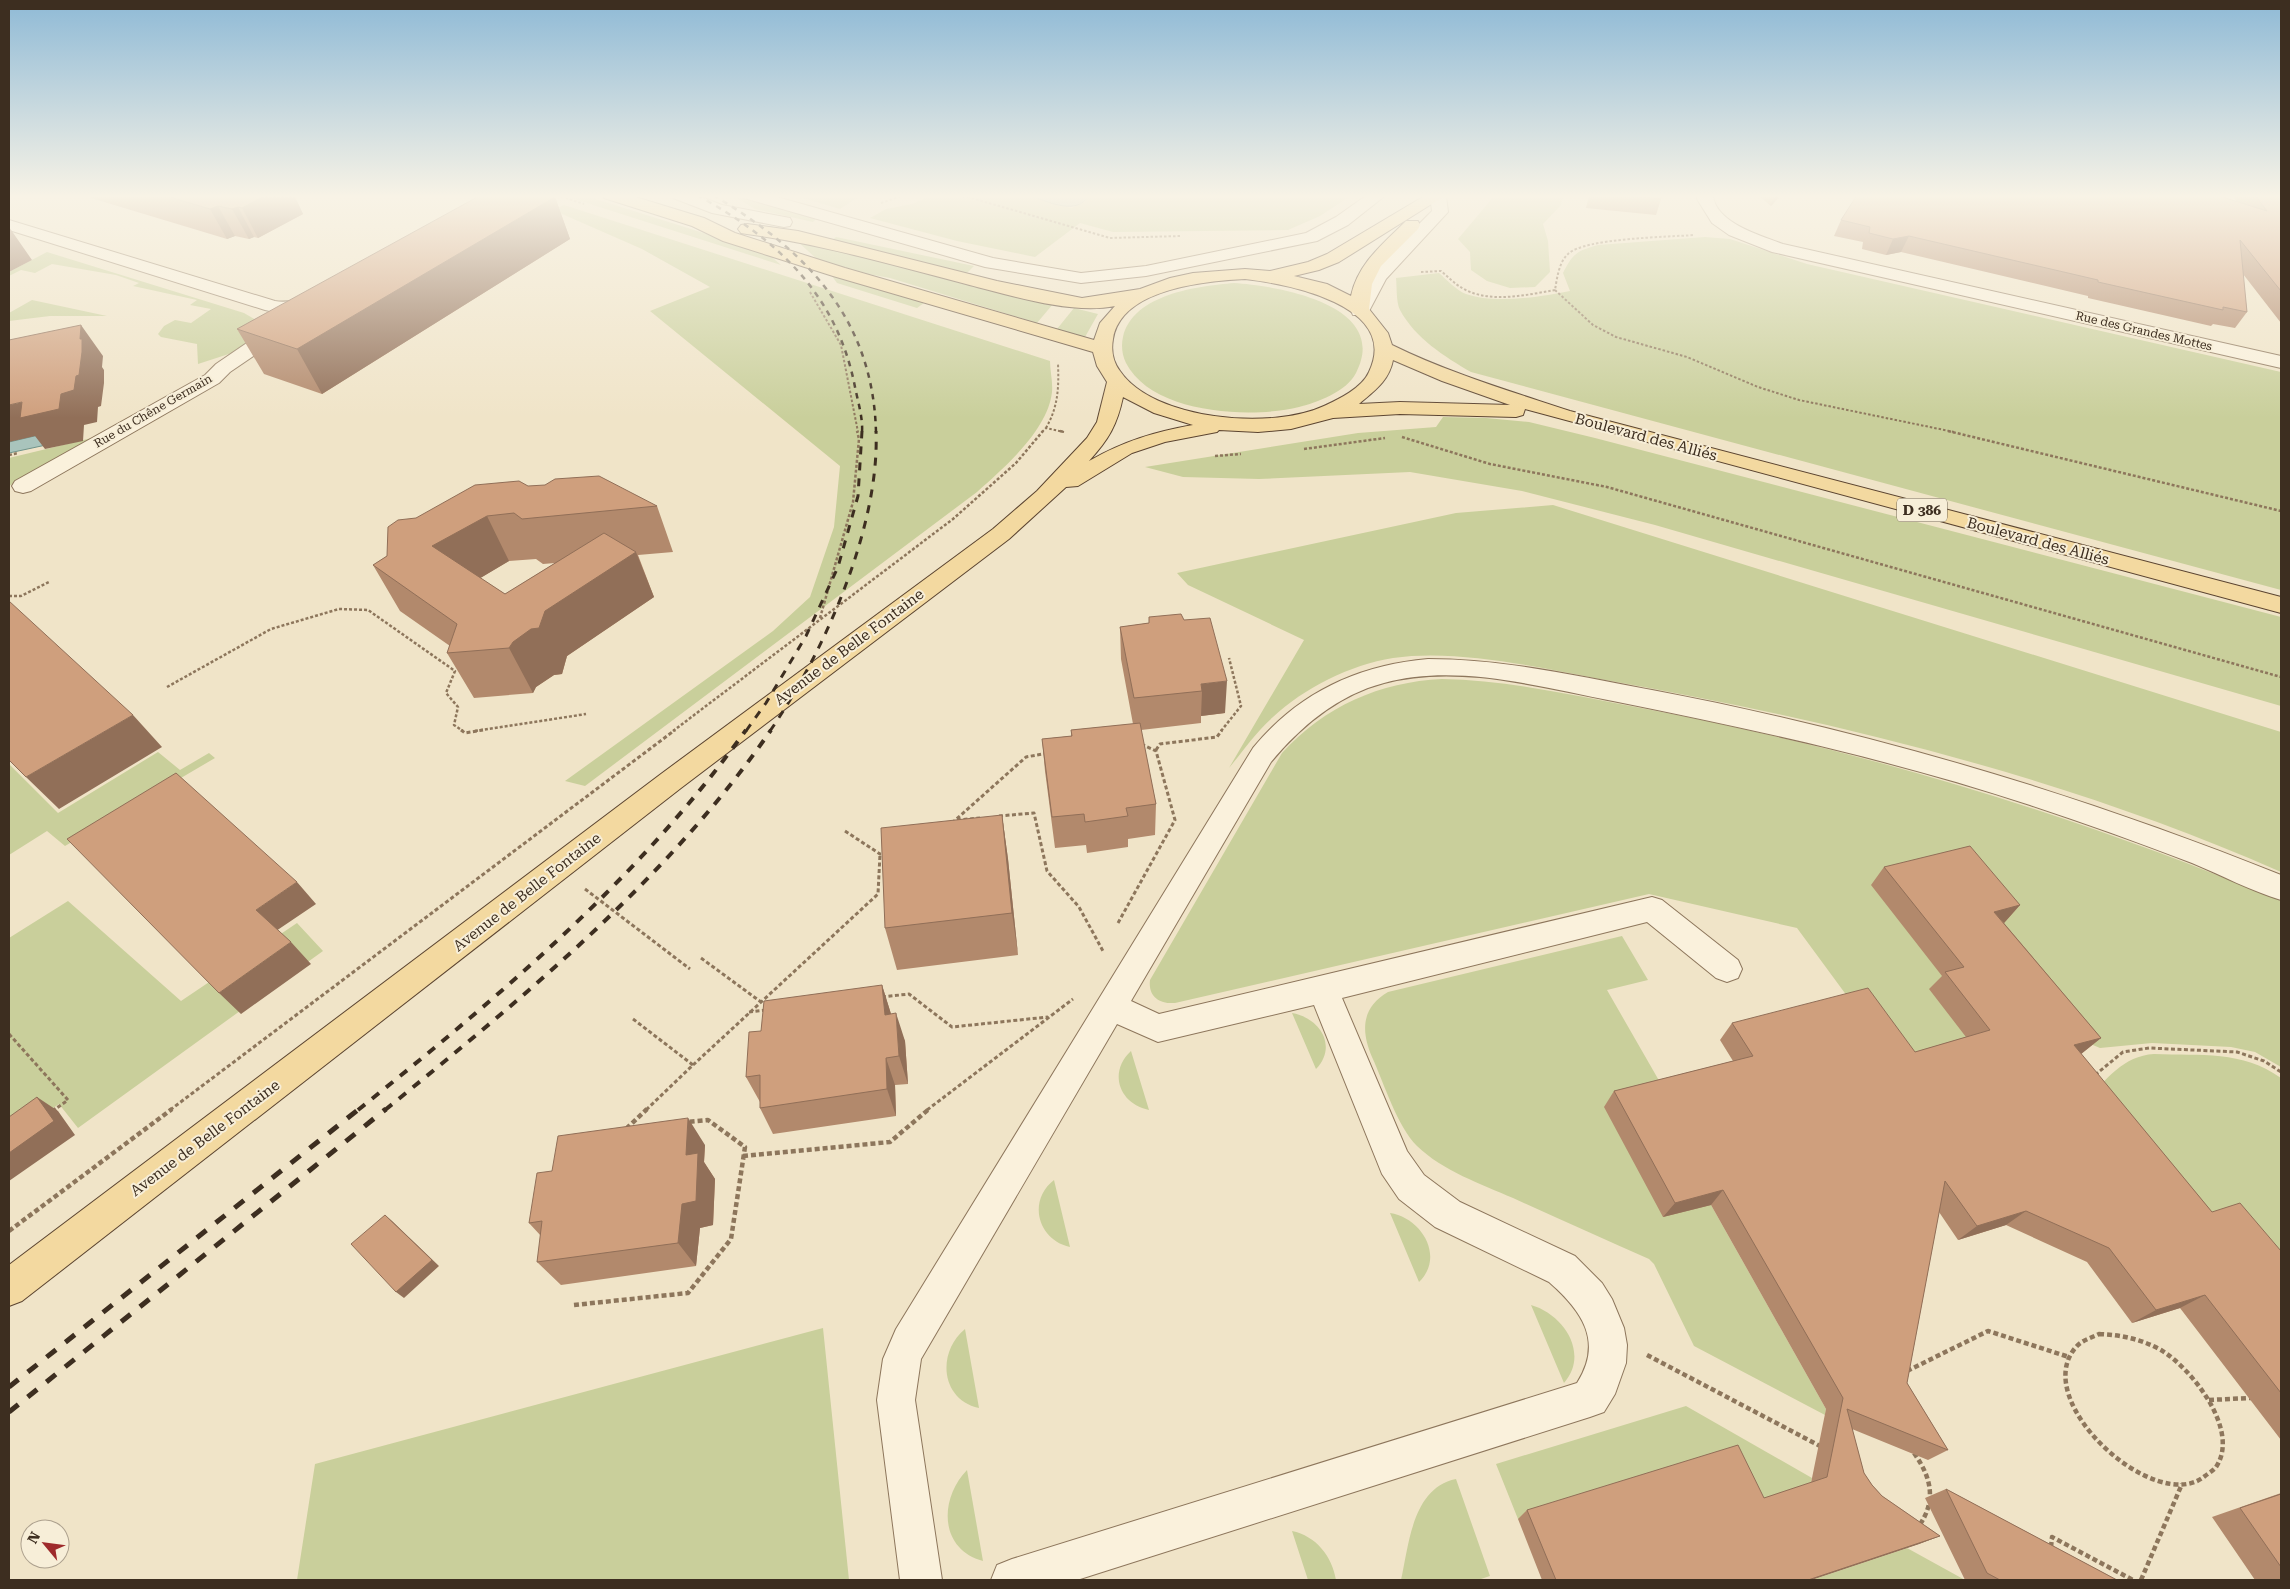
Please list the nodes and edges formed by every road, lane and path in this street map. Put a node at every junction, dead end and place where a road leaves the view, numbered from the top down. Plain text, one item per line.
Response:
1 (152, 269) edge
2 (830, 269) edge
3 (930, 269) edge
4 (1022, 269) edge
5 (1194, 269) edge
6 (1298, 269) edge
7 (1386, 269) edge
8 (1559, 269) edge
9 (1871, 269) edge
10 (1191, 270) junction
11 (1441, 271) dead end
12 (1267, 276) junction
13 (806, 284) dead end
14 (1163, 286) junction
15 (1555, 290) junction
16 (330, 301) edge
17 (298, 307) junction
18 (1360, 311) junction
19 (1102, 348) junction
20 (1384, 348) junction
21 (1058, 362) dead end
22 (2281, 362) edge
23 (1117, 381) junction
24 (1328, 412) junction
25 (1563, 415) junction
26 (1233, 425) junction
27 (1046, 428) junction
28 (1399, 436) dead end
29 (1096, 441) junction
30 (23, 486) dead end
31 (1045, 496) junction
32 (2281, 511) edge
33 (49, 582) dead end
34 (9, 596) edge
35 (2281, 605) edge
36 (820, 619) junction
37 (1229, 658) dead end
38 (2281, 677) edge
39 (167, 687) dead end
40 (586, 714) dead end
41 (1135, 741) edge
42 (1156, 750) junction
43 (1054, 752) edge
44 (995, 816) edge
45 (985, 817) edge
46 (956, 820) junction
47 (949, 826) edge
48 (845, 831) dead end
49 (880, 854) junction
50 (889, 854) edge
51 (558, 868) junction
52 (2281, 888) edge
53 (1117, 925) dead end
54 (1108, 942) dead end
55 (1103, 951) junction
56 (702, 958) dead end
57 (1098, 959) dead end
58 (690, 969) dead end
59 (1727, 969) dead end
60 (1322, 989) junction
61 (872, 998) edge
62 (761, 1002) junction
63 (777, 1009) edge
64 (1109, 1009) junction
65 (749, 1012) junction
66 (1049, 1017) junction
67 (633, 1019) dead end
68 (9, 1034) edge
69 (693, 1066) junction
70 (2281, 1072) edge
71 (2087, 1082) edge
72 (50, 1113) edge
73 (681, 1122) edge
74 (636, 1126) edge
75 (744, 1156) junction
76 (9, 1231) edge
77 (9, 1288) edge
78 (574, 1305) dead end
79 (1606, 1333) junction
80 (2069, 1357) junction
81 (1902, 1373) edge
82 (2254, 1398) dead end
83 (2209, 1400) junction
84 (1911, 1450) edge
85 (1830, 1452) edge
86 (2182, 1484) junction
87 (1929, 1510) junction
88 (1937, 1515) dead end
89 (1912, 1528) edge
90 (2050, 1556) edge
91 (921, 1580) edge
92 (1012, 1580) edge
93 (2134, 1580) edge
94 (2141, 1580) edge

1 - 17 street
2 - 19 main road
3 - 14 main road
4 - 10 street
5 - 10 street
6 - 12 main road
7 - 18 street
8 - 15 path
9 - 22 street, Rue des Grandes Mottes
10 - 12 main road
10 - 14 main road
11 - 15 path
12 - 18 main road
13 - 36 path
14 - 19 main road
15 - 32 path
16 - 17 street
17 - 30 street, Rue du Chêne Germain
18 - 20 main road
19 - 23 main road
20 - 24 main road
20 - 25 main road, Boulevard des Alliés
21 - 27 path
23 - 26 main road
23 - 29 main road, Avenue de Belle Fontaine
24 - 25 main road, Boulevard des Alliés
24 - 26 main road
25 - 35 main road, Boulevard des Alliés / D 386
26 - 31 main road, Avenue de Belle Fontaine
27 - 29 path
27 - 36 path
28 - 38 path
29 - 31 main road, Avenue de Belle Fontaine
31 - 51 main road, Avenue de Belle Fontaine
33 - 34 path
36 - 76 path
37 - 42 path
39 - 40 path
41 - 42 path
42 - 53 path
43 - 46 path
44 - 55 path
45 - 46 path
46 - 47 path
48 - 49 path
49 - 50 path
49 - 62 path
51 - 58 path
51 - 77 main road, Avenue de Belle Fontaine
52 - 64 street
54 - 55 path
55 - 57 path
56 - 62 path
59 - 60 street
60 - 64 street
60 - 79 street
61 - 66 path
62 - 65 path
63 - 65 path
64 - 66 path
64 - 91 street
65 - 69 path
66 - 75 path
67 - 69 path
68 - 72 path
69 - 74 path
70 - 71 path
73 - 75 path
75 - 78 path
79 - 85 path
79 - 92 street
80 - 81 path
80 - 83 path
80 - 86 path
82 - 83 path
83 - 86 path
84 - 87 path
86 - 94 path
87 - 88 path
87 - 89 path
90 - 93 path

